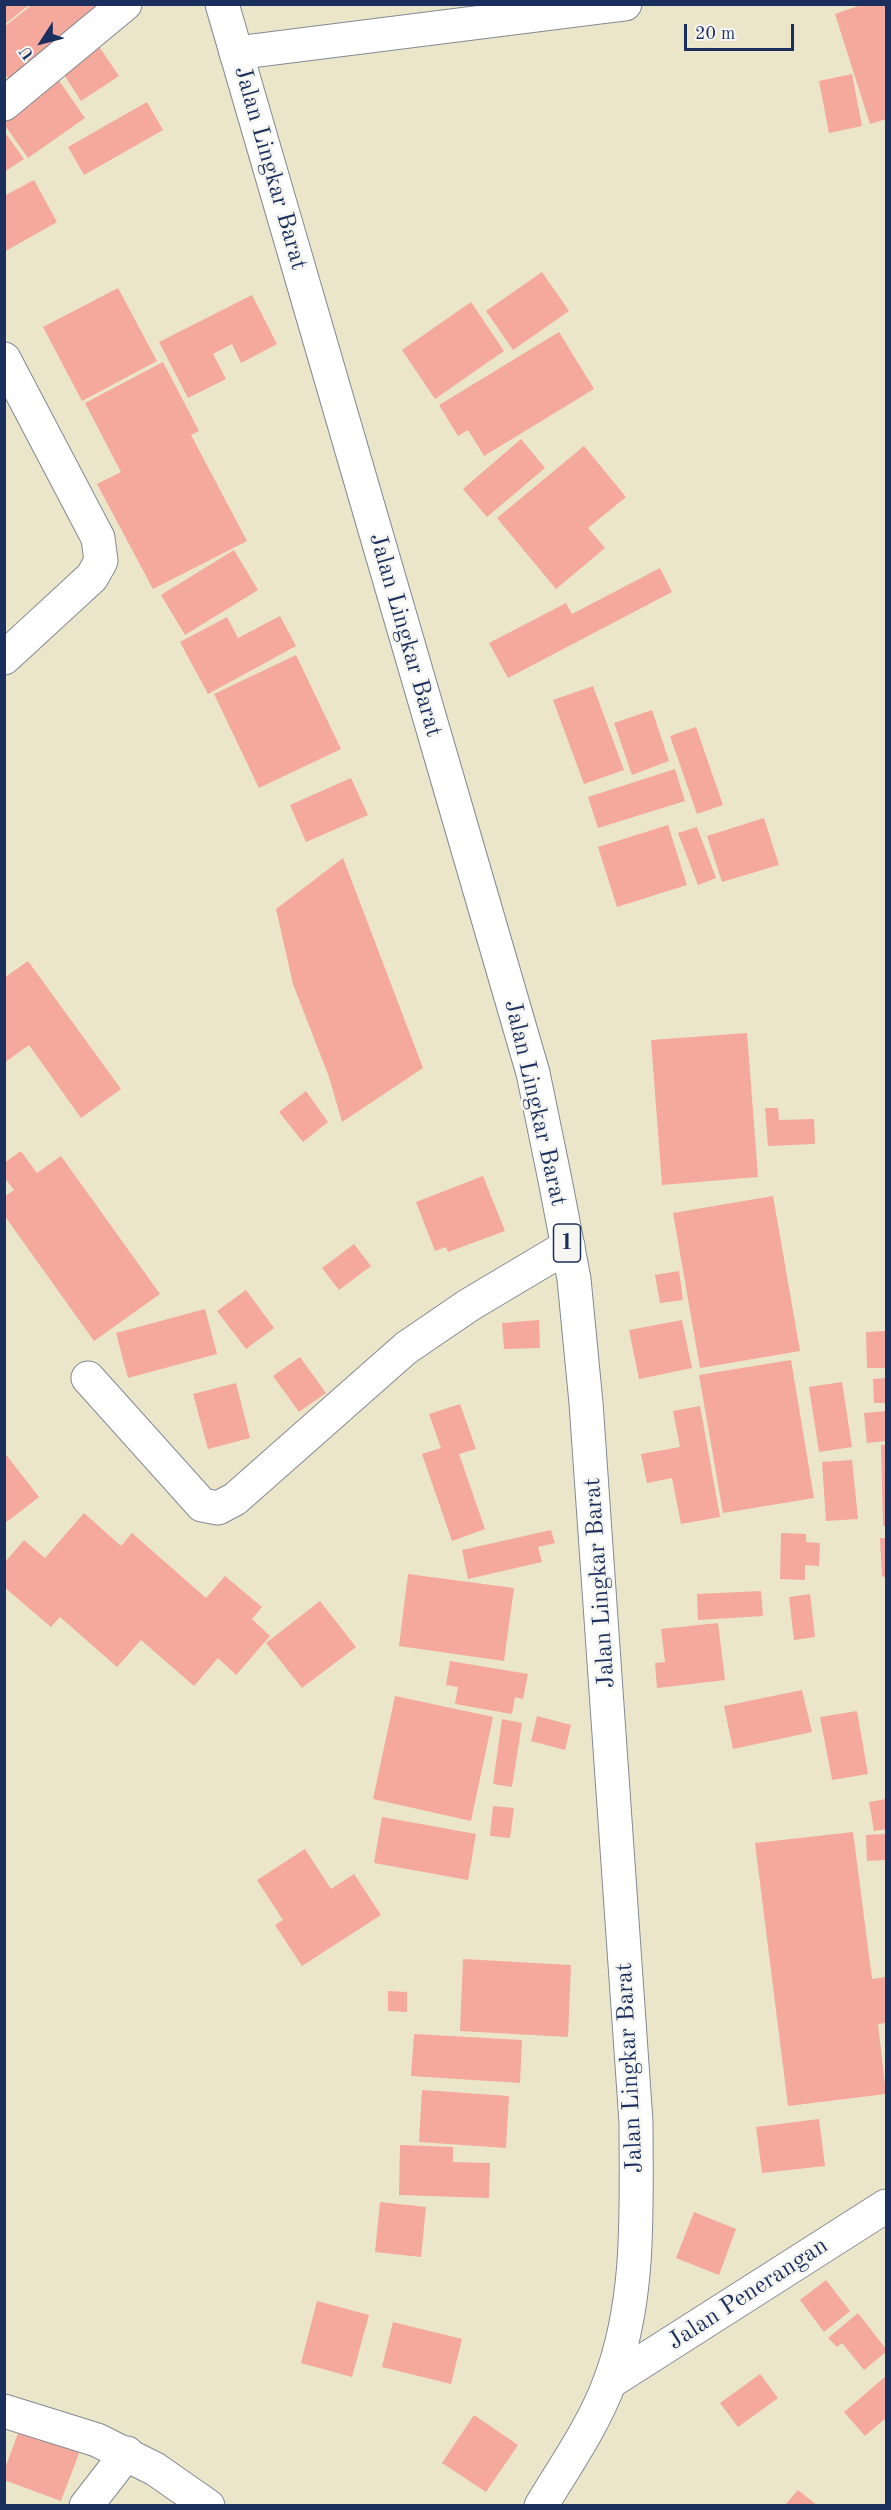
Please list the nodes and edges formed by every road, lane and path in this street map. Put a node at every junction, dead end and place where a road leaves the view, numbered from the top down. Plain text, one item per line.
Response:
1 (125, 4) edge
2 (222, 4) edge
3 (625, 4) edge
4 (236, 53) junction
5 (4, 104) edge
6 (4, 359) edge
7 (4, 658) edge
8 (568, 1246) junction
9 (88, 1378) dead end
10 (886, 2206) edge
11 (610, 2382) junction
12 (4, 2411) edge
13 (127, 2453) junction
14 (86, 2505) edge
15 (208, 2505) edge
16 (541, 2505) edge

1 - 5 main road
2 - 4 main road, Jalan Lingkar Barat / 1
3 - 4 main road
4 - 8 main road, Jalan Lingkar Barat / 1
6 - 7 main road
8 - 9 main road
8 - 11 main road, Jalan Lingkar Barat / 1
10 - 11 main road, Jalan Penerangan
11 - 16 main road, Jalan Lingkar Barat / 1
12 - 13 main road
13 - 14 main road
13 - 15 main road

